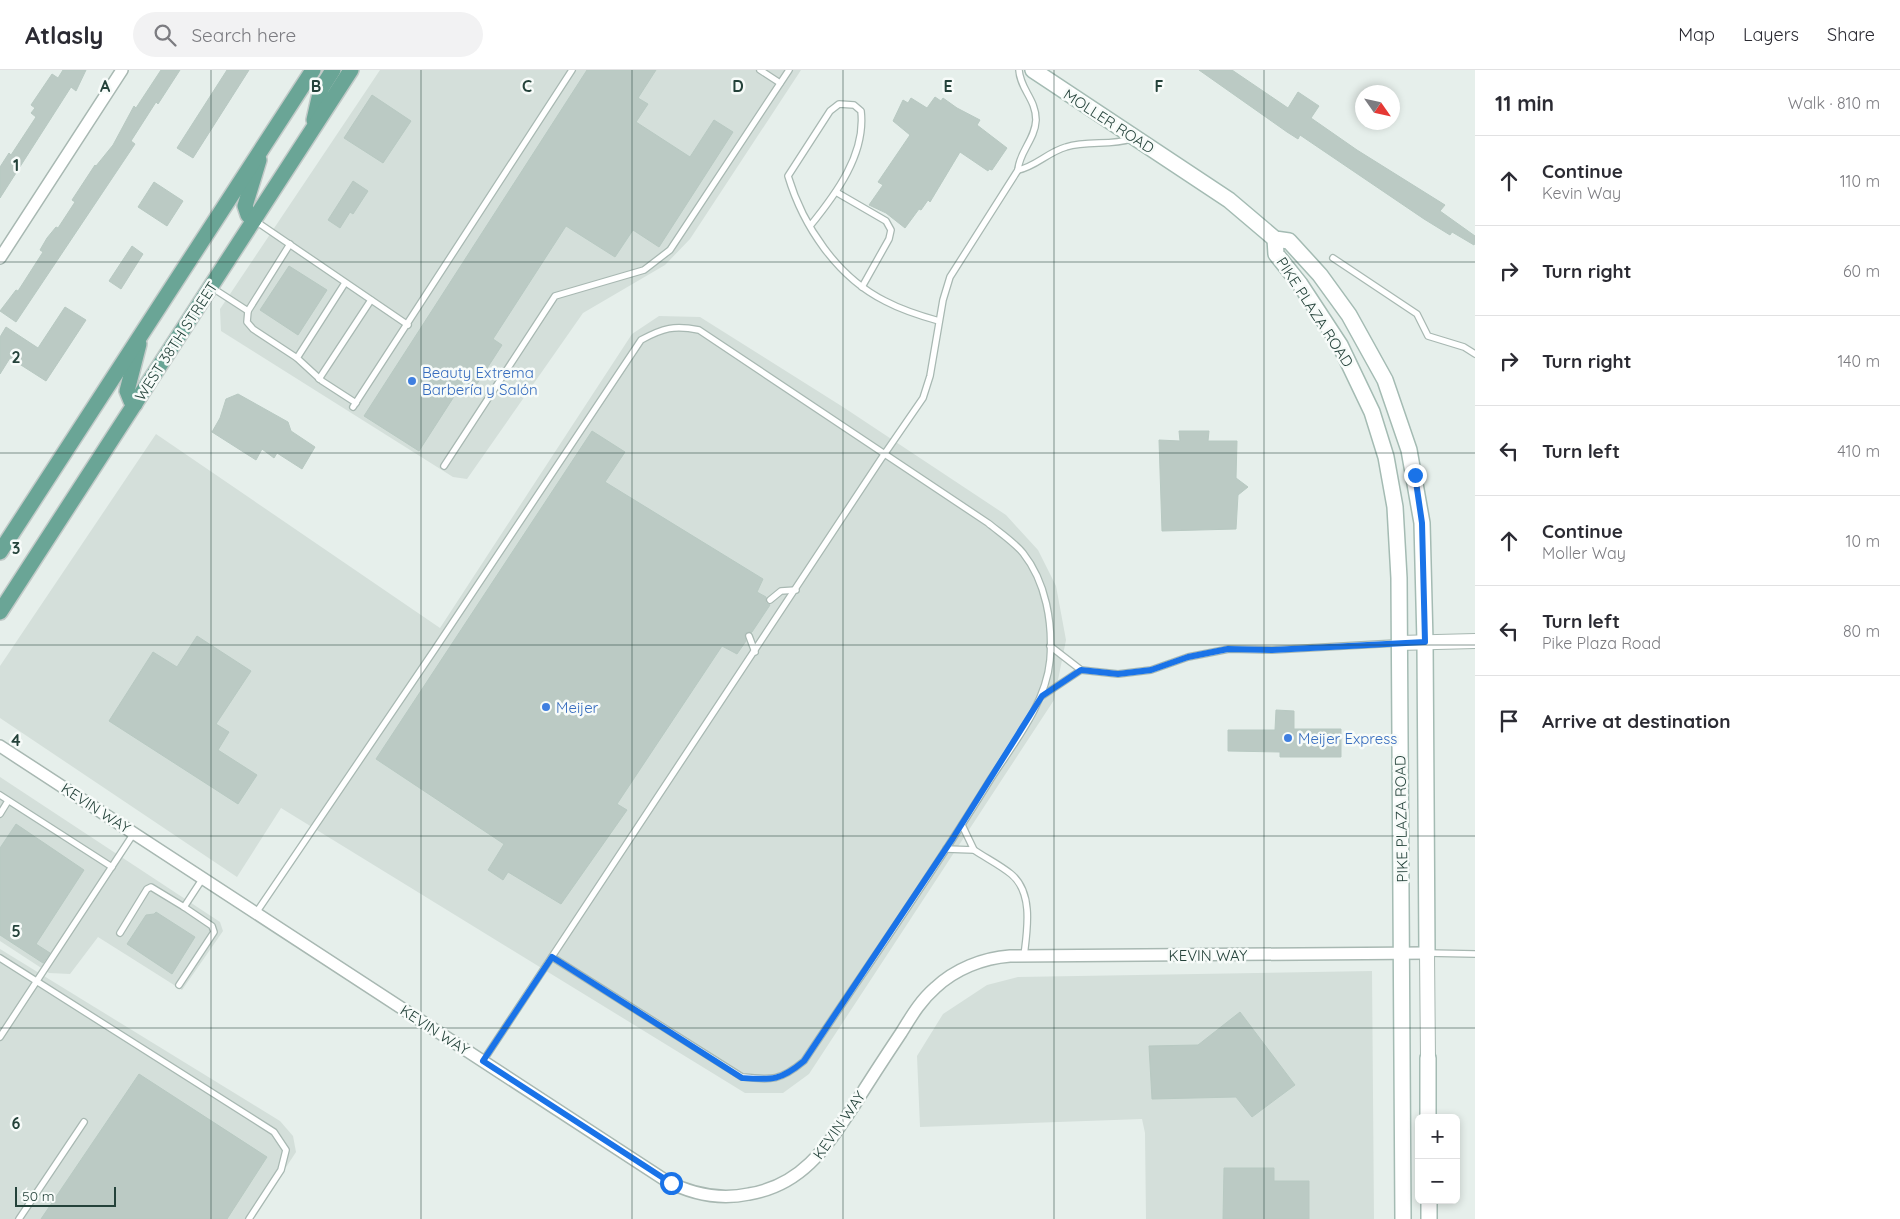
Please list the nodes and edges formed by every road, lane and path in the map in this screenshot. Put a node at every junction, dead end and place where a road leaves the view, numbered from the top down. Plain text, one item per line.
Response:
1 (122, 70) edge
2 (313, 70) edge
3 (333, 70) edge
4 (351, 70) edge
5 (572, 70) edge
6 (760, 70) edge
7 (789, 70) edge
8 (1019, 70) edge
9 (1033, 70) edge
10 (780, 83) junction
11 (313, 129) junction
12 (1135, 137) junction
13 (264, 144) junction
14 (1018, 170) junction
15 (1186, 171) joint
16 (836, 192) junction
17 (254, 220) junction
18 (810, 226) junction
19 (1275, 239) junction
20 (290, 244) junction
21 (0, 258) edge
22 (1333, 258) dead end
23 (345, 283) junction
24 (211, 286) junction
25 (862, 287) junction
26 (371, 300) junction
27 (248, 311) junction
28 (939, 321) junction
29 (408, 325) junction
30 (141, 335) junction
31 (1475, 354) edge
32 (297, 358) junction
33 (319, 379) junction
34 (135, 404) junction
35 (886, 453) junction
36 (444, 466) dead end
37 (0, 552) edge
38 (796, 590) junction
39 (770, 600) dead end
40 (0, 612) edge
41 (749, 636) dead end
42 (1475, 641) edge
43 (1425, 642) junction
44 (1399, 643) junction
45 (1050, 646) junction
46 (756, 652) junction
47 (1081, 670) junction
48 (1042, 696) junction
49 (0, 746) edge
50 (0, 796) edge
51 (8, 801) junction
52 (0, 814) edge
53 (962, 825) junction
54 (134, 833) junction
55 (946, 849) junction
56 (974, 850) junction
57 (112, 866) junction
58 (203, 878) junction
59 (184, 907) junction
60 (256, 913) junction
61 (120, 933) dead end
62 (1427, 953) junction
63 (1402, 954) junction
64 (1475, 954) edge
65 (1024, 956) junction
66 (552, 957) junction
67 (0, 958) edge
68 (37, 981) junction
69 (179, 985) dead end
70 (0, 1037) edge
71 (1428, 1058) joint
72 (483, 1061) junction
73 (1428, 1114) edge
74 (84, 1122) dead end
75 (1429, 1204) edge
76 (19, 1219) edge
77 (249, 1219) edge
78 (1403, 1219) edge
79 (1429, 1219) edge

1 - 21 street
2 - 13 main road
3 - 11 main road
4 - 11 main road, WEST 38TH STREET
5 - 29 lane
6 - 10 lane
7 - 10 lane
8 - 14 lane
9 - 12 main road, MOLLER ROAD
10 - 36 lane
11 - 17 main road, WEST 38TH STREET
12 - 14 lane
12 - 15 main road, MOLLER ROAD
13 - 17 main road
13 - 30 main road
14 - 28 lane
15 - 19 main road, PIKE PLAZA ROAD
16 - 18 lane
16 - 18 lane
16 - 25 lane
17 - 20 lane
17 - 24 main road, WEST 38TH STREET
18 - 25 lane
19 - 43 main road, PIKE PLAZA ROAD
19 - 44 main road, PIKE PLAZA ROAD
20 - 23 lane
20 - 27 lane
22 - 31 lane
23 - 26 lane
23 - 32 lane
24 - 27 lane
24 - 34 main road, WEST 38TH STREET
25 - 28 lane
26 - 29 lane
26 - 33 lane
27 - 32 lane
28 - 35 lane
29 - 33 lane
30 - 34 main road
30 - 37 main road
32 - 33 lane
34 - 40 main road, WEST 38TH STREET
35 - 38 lane
35 - 45 lane
35 - 60 lane
38 - 39 lane
38 - 46 lane
41 - 46 lane
42 - 43 street
43 - 44 street
43 - 62 main road, PIKE PLAZA ROAD
44 - 47 lane
44 - 63 main road, PIKE PLAZA ROAD
45 - 47 lane
45 - 48 lane
46 - 66 lane
47 - 48 lane
48 - 53 lane
49 - 54 street, KEVIN WAY
50 - 51 lane
51 - 52 lane
51 - 57 lane
53 - 55 lane
53 - 56 lane
54 - 57 lane
54 - 58 street, KEVIN WAY
55 - 56 lane
55 - 66 lane
56 - 65 lane
57 - 68 lane
58 - 59 lane
58 - 60 street, KEVIN WAY
59 - 61 lane
59 - 69 lane
60 - 72 street, KEVIN WAY
62 - 63 street, KEVIN WAY
62 - 64 lane
62 - 71 street, PIKE PLAZA ROAD
63 - 65 street, KEVIN WAY
63 - 78 main road, PIKE PLAZA ROAD
65 - 72 street, KEVIN WAY
66 - 72 lane
67 - 68 lane
68 - 70 lane
68 - 77 lane
71 - 73 main road, PIKE PLAZA ROAD
74 - 76 lane
75 - 79 main road

